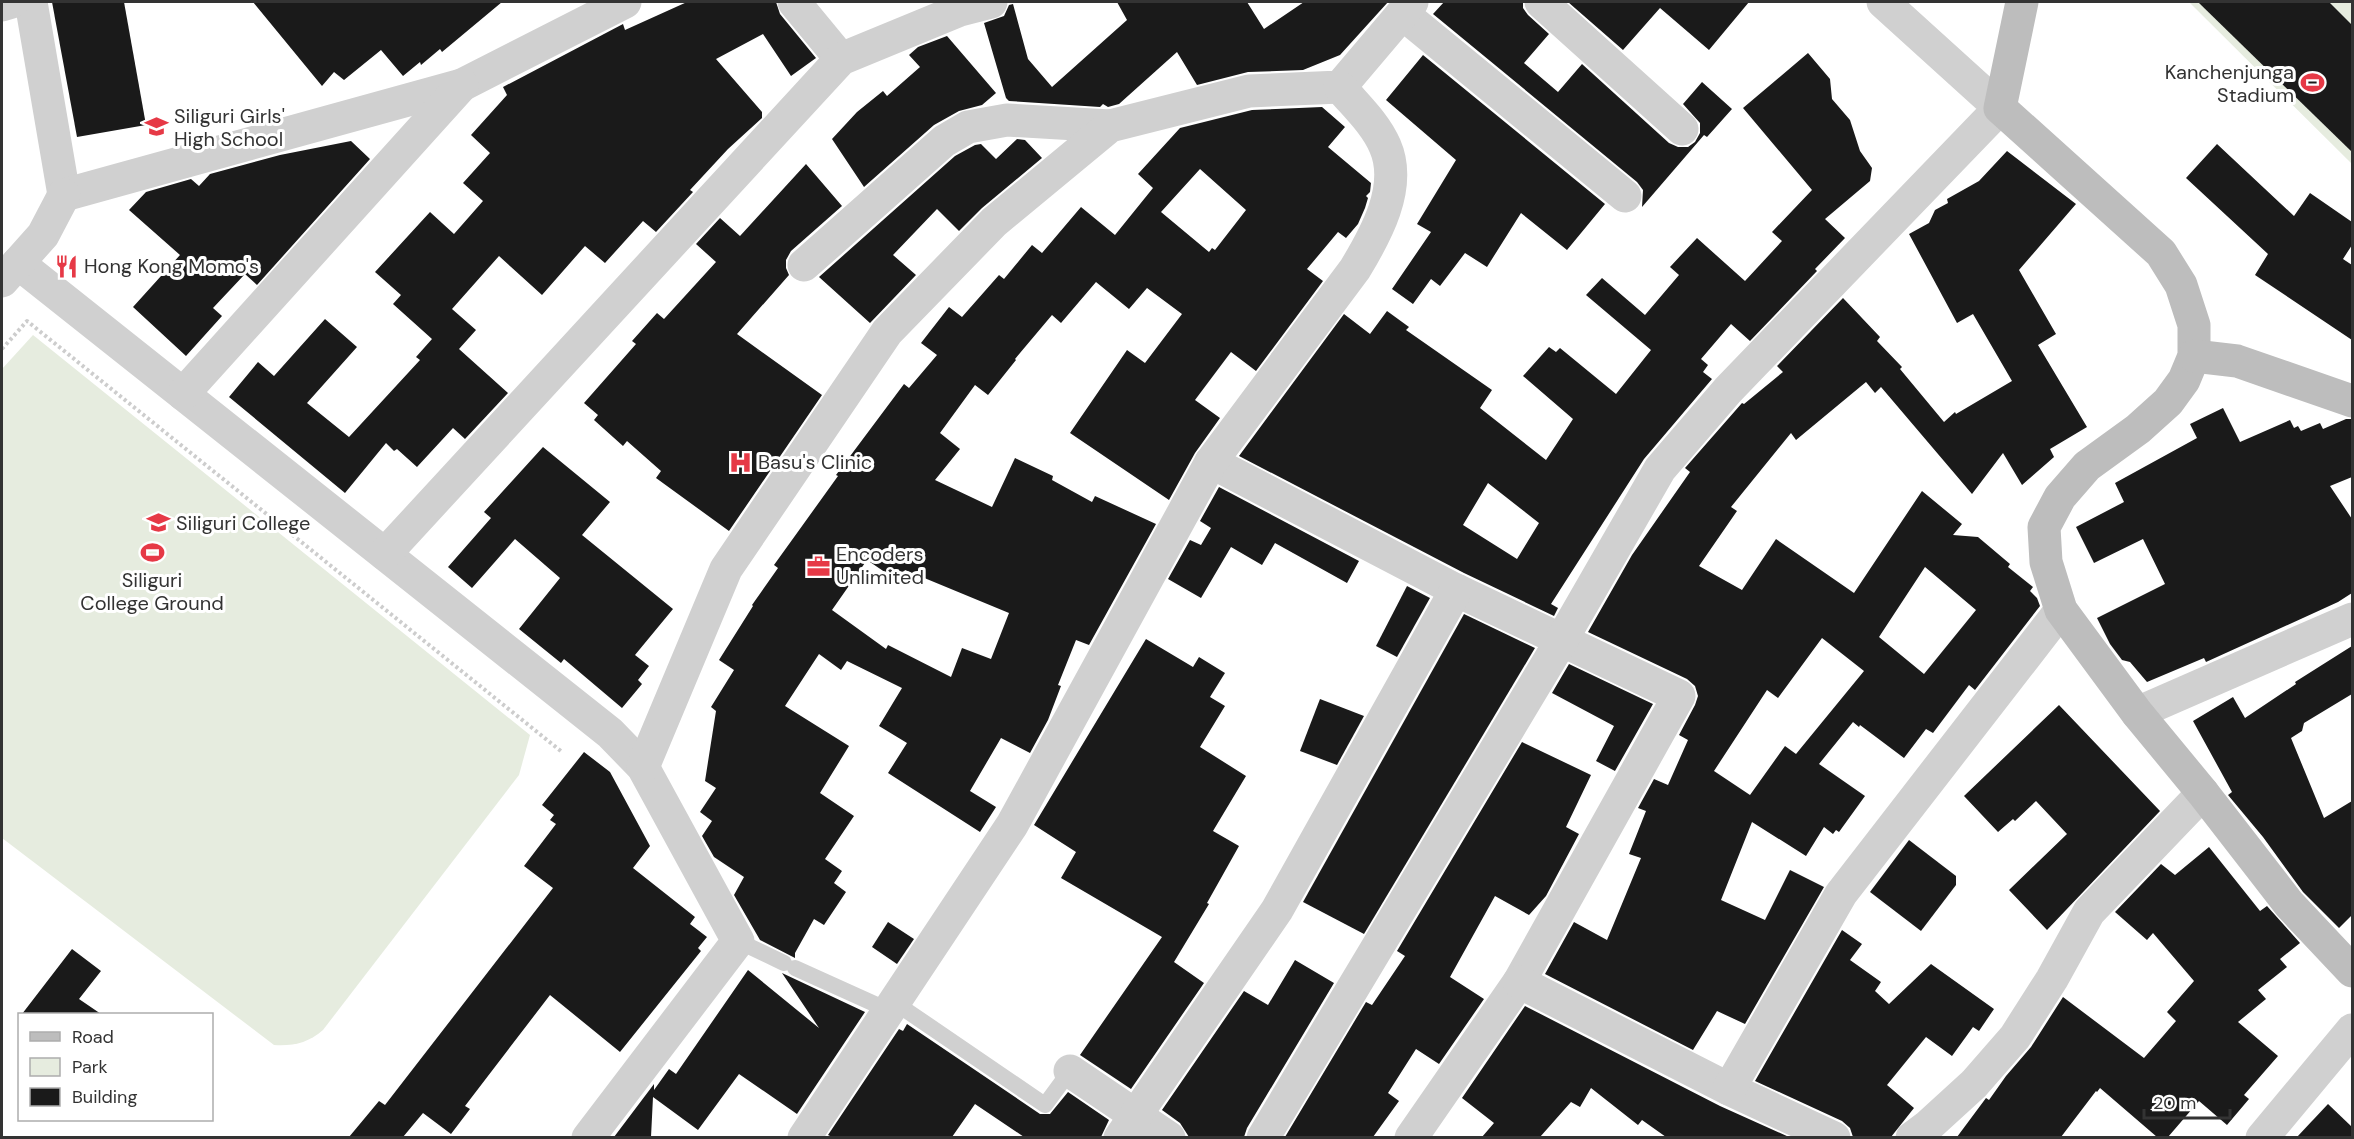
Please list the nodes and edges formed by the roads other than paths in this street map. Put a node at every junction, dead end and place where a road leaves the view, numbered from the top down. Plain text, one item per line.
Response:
1 (12, 2) edge
2 (31, 2) edge
3 (626, 2) edge
4 (794, 2) edge
5 (991, 2) edge
6 (1541, 2) edge
7 (1883, 2) edge
8 (2022, 2) edge
9 (2, 5) edge
10 (1408, 8) edge
11 (841, 59) junction
12 (462, 85) junction
13 (1340, 87) junction
14 (2001, 108) junction
15 (1110, 126) junction
16 (1682, 129) dead end
17 (64, 195) junction
18 (1625, 196) dead end
19 (804, 265) dead end
20 (10, 272) edge
21 (2194, 356) junction
22 (183, 394) junction
23 (2352, 400) edge
24 (1211, 462) junction
25 (385, 555) junction
26 (1456, 590) junction
27 (2061, 610) junction
28 (2352, 619) edge
29 (1561, 641) junction
30 (2137, 713) junction
31 (643, 767) junction
32 (2203, 793) junction
33 (738, 941) junction
34 (2352, 971) edge
35 (1519, 981) junction
36 (891, 1006) junction
37 (2352, 1030) edge
38 (1070, 1071) joint
39 (1729, 1089) junction
40 (1128, 1126) edge
41 (588, 1137) edge
42 (804, 1137) edge
43 (1169, 1137) edge
44 (1263, 1137) edge
45 (1411, 1137) edge
46 (1834, 1137) edge
47 (1912, 1137) edge
48 (2262, 1137) edge

1 - 9 street
2 - 17 street
3 - 12 street
4 - 11 street
5 - 11 street
6 - 16 street
7 - 14 street
8 - 14 street
10 - 13 street
10 - 18 street
11 - 25 street
12 - 17 street
12 - 22 street
13 - 15 street
13 - 24 street
14 - 21 street
14 - 29 street
15 - 19 street
15 - 31 street
17 - 20 street
20 - 22 street
21 - 23 street
21 - 27 street
22 - 25 street
24 - 26 street
24 - 36 street
25 - 31 street
26 - 29 street
26 - 40 street
27 - 30 street
27 - 39 street
28 - 30 street
29 - 35 street
29 - 44 street
30 - 32 street
31 - 33 street
32 - 34 street
32 - 47 street
33 - 36 lane
33 - 41 street
35 - 39 street
35 - 45 street
36 - 38 lane
36 - 42 street
37 - 48 street
38 - 40 street
39 - 46 street
40 - 43 street

